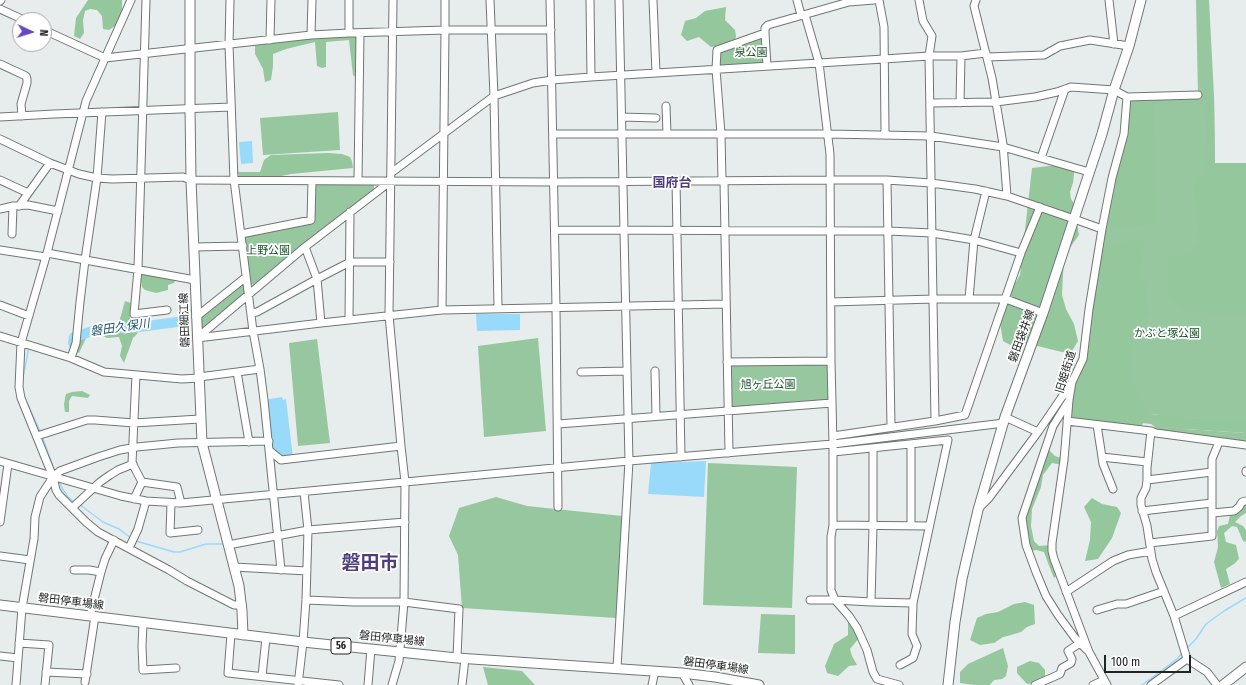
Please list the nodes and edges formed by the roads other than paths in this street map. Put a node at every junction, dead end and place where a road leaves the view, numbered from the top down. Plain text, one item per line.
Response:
1 (131, 0) edge
2 (146, 0) edge
3 (190, 0) edge
4 (230, 0) edge
5 (271, 0) edge
6 (312, 0) edge
7 (349, 0) edge
8 (393, 0) edge
9 (445, 0) edge
10 (490, 0) edge
11 (550, 0) edge
12 (590, 0) edge
13 (619, 0) edge
14 (654, 0) edge
15 (797, 0) edge
16 (874, 0) edge
17 (879, 0) edge
18 (919, 0) edge
19 (976, 0) edge
20 (1109, 0) edge
21 (1141, 0) edge
22 (849, 1) edge
23 (0, 9) edge
24 (12, 14) edge
25 (803, 15) junction
26 (445, 30) junction
27 (551, 30) junction
28 (491, 31) junction
29 (392, 32) junction
30 (349, 33) junction
31 (765, 33) junction
32 (52, 34) edge
33 (360, 34) junction
34 (311, 35) junction
35 (270, 40) junction
36 (1114, 44) junction
37 (229, 45) junction
38 (1129, 46) junction
39 (190, 49) junction
40 (145, 54) junction
41 (986, 55) junction
42 (929, 56) junction
43 (961, 56) junction
44 (105, 58) junction
45 (884, 59) junction
46 (819, 63) junction
47 (0, 64) edge
48 (767, 66) junction
49 (716, 69) junction
50 (656, 73) junction
51 (621, 76) junction
52 (591, 77) junction
53 (552, 80) junction
54 (1065, 89) junction
55 (1114, 90) junction
56 (1198, 95) dead end
57 (494, 96) junction
58 (1127, 97) junction
59 (996, 102) junction
60 (930, 103) junction
61 (960, 103) junction
62 (666, 106) dead end
63 (231, 107) junction
64 (190, 108) junction
65 (143, 110) junction
66 (102, 112) junction
67 (83, 113) junction
68 (22, 116) junction
69 (0, 117) edge
70 (622, 117) junction
71 (656, 118) dead end
72 (444, 132) junction
73 (553, 134) junction
74 (622, 134) junction
75 (667, 134) junction
76 (721, 134) junction
77 (828, 134) junction
78 (885, 134) junction
79 (931, 136) junction
80 (1, 142) edge
81 (1003, 147) junction
82 (1041, 158) junction
83 (50, 162) junction
84 (69, 170) junction
85 (1089, 172) junction
86 (391, 177) junction
87 (97, 178) junction
88 (141, 179) junction
89 (0, 180) edge
90 (191, 180) junction
91 (234, 180) junction
92 (358, 180) junction
93 (676, 180) junction
94 (829, 180) junction
95 (887, 180) junction
96 (312, 181) junction
97 (444, 181) junction
98 (495, 181) junction
99 (623, 181) junction
100 (723, 181) junction
101 (553, 182) junction
102 (931, 183) junction
103 (986, 192) junction
104 (28, 193) junction
105 (1007, 196) junction
106 (16, 206) junction
107 (1040, 207) junction
108 (0, 209) edge
109 (58, 211) junction
110 (350, 212) junction
111 (1074, 218) junction
112 (1102, 229) junction
113 (555, 230) junction
114 (624, 230) junction
115 (676, 230) junction
116 (726, 230) junction
117 (830, 230) junction
118 (888, 231) junction
119 (932, 233) junction
120 (12, 234) dead end
121 (241, 234) junction
122 (974, 240) junction
123 (243, 246) junction
124 (194, 247) junction
125 (305, 247) junction
126 (0, 250) edge
127 (1021, 253) junction
128 (47, 255) junction
129 (85, 260) junction
130 (350, 262) junction
131 (390, 262) junction
132 (138, 270) junction
133 (246, 277) junction
134 (317, 279) junction
135 (195, 280) junction
136 (249, 295) junction
137 (934, 299) junction
138 (969, 299) junction
139 (1006, 299) junction
140 (888, 300) junction
141 (831, 302) junction
142 (678, 304) junction
143 (726, 304) junction
144 (0, 305) edge
145 (626, 306) junction
146 (498, 308) junction
147 (556, 308) junction
148 (167, 310) dead end
149 (442, 310) junction
150 (1043, 312) junction
151 (251, 313) junction
152 (389, 315) junction
153 (29, 316) junction
154 (196, 317) junction
155 (349, 320) junction
156 (321, 323) junction
157 (253, 331) junction
158 (0, 336) edge
159 (197, 338) junction
160 (21, 343) junction
161 (71, 358) junction
162 (831, 361) junction
163 (727, 362) junction
164 (260, 369) junction
165 (627, 371) junction
166 (655, 371) dead end
167 (237, 372) junction
168 (581, 372) dead end
169 (136, 375) junction
170 (199, 377) junction
171 (1072, 382) junction
172 (1069, 400) junction
173 (832, 403) junction
174 (728, 411) junction
175 (680, 415) junction
176 (656, 416) junction
177 (628, 418) junction
178 (200, 419) junction
179 (1005, 420) junction
180 (935, 421) junction
181 (1067, 421) junction
182 (134, 423) junction
183 (558, 424) junction
184 (1097, 425) junction
185 (891, 427) junction
186 (1151, 431) junction
187 (1038, 432) junction
188 (37, 436) junction
189 (833, 440) junction
190 (269, 441) junction
191 (249, 442) junction
192 (1219, 442) junction
193 (202, 443) junction
194 (911, 444) junction
195 (1246, 445) edge
196 (401, 446) junction
197 (133, 448) junction
198 (873, 448) junction
199 (270, 451) junction
200 (833, 452) junction
201 (729, 453) junction
202 (681, 457) junction
203 (1102, 457) junction
204 (629, 461) junction
205 (0, 462) edge
206 (1147, 462) junction
207 (8, 464) junction
208 (133, 464) junction
209 (558, 468) junction
210 (1212, 472) junction
211 (53, 477) junction
212 (1148, 480) junction
213 (142, 482) junction
214 (405, 482) junction
215 (94, 489) junction
216 (1113, 489) dead end
217 (304, 492) junction
218 (274, 495) junction
219 (134, 499) junction
220 (216, 500) junction
221 (146, 501) junction
222 (1246, 501) edge
223 (171, 503) junction
224 (181, 503) junction
225 (1212, 504) junction
226 (558, 507) dead end
227 (72, 508) junction
228 (978, 510) junction
229 (1142, 512) junction
230 (1212, 513) junction
231 (0, 522) edge
232 (405, 522) junction
233 (833, 525) junction
234 (873, 526) junction
235 (911, 526) junction
236 (929, 526) junction
237 (198, 530) dead end
238 (308, 530) junction
239 (278, 536) junction
240 (114, 540) junction
241 (228, 545) junction
242 (1151, 547) junction
243 (130, 548) junction
244 (0, 556) edge
245 (30, 560) junction
246 (234, 567) junction
247 (74, 570) dead end
248 (282, 570) junction
249 (307, 571) junction
250 (101, 572) junction
251 (1246, 582) edge
252 (1164, 591) junction
253 (1066, 592) junction
254 (306, 600) junction
255 (810, 600) dead end
256 (835, 600) junction
257 (404, 602) junction
258 (871, 602) junction
259 (913, 603) junction
260 (0, 605) edge
261 (242, 605) junction
262 (22, 608) junction
263 (1097, 610) dead end
264 (93, 616) junction
265 (1174, 616) junction
266 (143, 623) junction
267 (231, 634) junction
268 (243, 635) junction
269 (266, 638) junction
270 (303, 642) junction
271 (19, 643) junction
272 (1080, 643) junction
273 (371, 649) junction
274 (400, 652) junction
275 (1089, 652) junction
276 (0, 656) edge
277 (18, 658) junction
278 (461, 658) junction
279 (1187, 659) junction
280 (900, 665) dead end
281 (1246, 667) edge
282 (176, 668) dead end
283 (617, 668) junction
284 (655, 671) junction
285 (46, 672) junction
286 (682, 673) junction
287 (87, 674) junction
288 (262, 676) junction
289 (85, 682) dead end
290 (1106, 682) edge
291 (298, 683) edge
292 (16, 685) edge
293 (45, 685) edge
294 (339, 685) edge
295 (368, 685) edge
296 (392, 685) edge
297 (462, 685) edge
298 (652, 685) edge
299 (688, 685) edge
300 (759, 685) edge
301 (899, 685) edge
302 (948, 685) edge
303 (1035, 685) edge
304 (1093, 685) edge
305 (1151, 685) edge
306 (1217, 685) edge
307 (1223, 685) edge

1 - 44 street
2 - 40 street
3 - 39 main road, 磐田細江線
4 - 37 street
5 - 35 street
6 - 34 street
7 - 30 street
8 - 29 street
9 - 26 street
10 - 28 street
11 - 27 street
12 - 52 street
13 - 51 street
14 - 50 street
15 - 25 street
16 - 22 street
17 - 45 street
18 - 42 street
19 - 41 street
20 - 36 street
21 - 38 main road, 磐田袋井線
22 - 25 street
23 - 24 street
25 - 31 street
25 - 46 street
26 - 28 street
26 - 29 street
26 - 72 street
27 - 28 street
27 - 53 street
28 - 57 street
29 - 33 street
29 - 86 street
30 - 33 street
30 - 34 street
31 - 48 street
31 - 49 street
32 - 44 street
33 - 92 street
34 - 35 street
35 - 37 street
36 - 38 street
36 - 41 street
37 - 39 street
37 - 63 street
38 - 55 main road, 磐田袋井線
39 - 40 street
39 - 64 main road, 磐田細江線
40 - 44 street
40 - 65 street
41 - 43 street
41 - 59 street
42 - 43 street
42 - 45 street
42 - 60 street
43 - 61 street
44 - 67 street
45 - 46 street
45 - 78 street
46 - 48 street
46 - 77 street
47 - 68 street
48 - 49 street
49 - 50 street
49 - 76 street
50 - 51 street
51 - 52 street
51 - 70 street
52 - 53 street
53 - 57 street
53 - 73 street
54 - 55 street
54 - 59 street
54 - 82 street
55 - 58 street
55 - 85 main road, 磐田袋井線
56 - 58 street
57 - 72 street
57 - 98 street
58 - 112 street, 旧姫街道
59 - 61 street
59 - 81 street
60 - 61 street
60 - 79 street
62 - 75 street
63 - 64 street
63 - 91 street
64 - 65 street
64 - 90 main road, 磐田細江線
65 - 66 street
65 - 88 street
66 - 67 street
66 - 87 street
67 - 68 street
67 - 84 street
68 - 69 street
70 - 71 street
70 - 74 street
72 - 86 street
72 - 97 street
73 - 74 street
73 - 101 street
74 - 75 street
74 - 99 street
75 - 76 street
76 - 77 street
76 - 100 street
77 - 78 street
77 - 94 street
78 - 79 street
79 - 81 street
79 - 102 street
80 - 83 street
81 - 82 street
81 - 105 street
82 - 85 street
83 - 84 street
83 - 104 street
84 - 87 street
84 - 109 street
85 - 111 main road, 磐田袋井線
86 - 92 street
86 - 97 street
86 - 110 street
86 - 131 street
87 - 88 street
87 - 129 street
88 - 90 street
88 - 132 street
89 - 104 street
90 - 91 street
90 - 124 main road, 磐田細江線
91 - 96 street
91 - 121 street
92 - 96 street
93 - 99 street
93 - 100 street
93 - 115 street
94 - 95 street
94 - 100 street
94 - 117 street
95 - 102 street
95 - 118 street
96 - 121 street
97 - 98 street
97 - 149 street
98 - 101 street
98 - 146 street
99 - 101 street
99 - 114 street
100 - 116 street
101 - 113 street
102 - 103 street
102 - 119 street
103 - 105 street
103 - 122 street
104 - 106 street
105 - 107 street
106 - 108 street
106 - 109 street
106 - 120 street
107 - 111 street
107 - 127 street
109 - 128 street
110 - 125 street
110 - 130 street
111 - 112 street
111 - 150 main road, 磐田袋井線
112 - 171 street, 旧姫街道
113 - 114 street
113 - 147 street
114 - 115 street
114 - 145 street
115 - 116 street
115 - 142 street
116 - 117 street
116 - 143 street
117 - 118 street
117 - 141 street
118 - 119 street
118 - 140 street
119 - 122 street
119 - 137 street
121 - 123 street
122 - 127 street
122 - 138 street
123 - 124 street
123 - 133 street
124 - 135 main road, 磐田細江線
125 - 134 street
125 - 136 street
126 - 128 street
127 - 139 street
128 - 129 street
128 - 153 street
129 - 132 street
129 - 161 street
130 - 131 street
130 - 134 street
130 - 155 street
131 - 152 street
132 - 135 street
132 - 148 street
133 - 136 street
133 - 154 street
134 - 151 street
134 - 156 street
135 - 154 main road, 磐田細江線
136 - 151 street
136 - 159 street
137 - 138 street
137 - 140 street
137 - 180 street
138 - 139 street
139 - 150 street
139 - 180 street
140 - 141 street
140 - 185 street
141 - 162 street
142 - 143 street
142 - 145 street
142 - 175 street
143 - 163 street
144 - 153 street
145 - 147 street
145 - 165 street
146 - 147 street
146 - 149 street
147 - 183 street
149 - 152 street
150 - 179 main road, 磐田袋井線
151 - 157 street
152 - 155 street
152 - 196 street
153 - 160 street
154 - 159 main road, 磐田細江線
155 - 156 street
156 - 157 street
157 - 159 street
157 - 164 street
158 - 160 street
159 - 170 main road, 磐田細江線
160 - 161 street
160 - 188 street
161 - 169 street
162 - 163 street
162 - 173 street
163 - 174 street
164 - 167 street
164 - 190 street
165 - 168 street
165 - 177 street
166 - 176 street
167 - 170 street
167 - 191 street
169 - 170 street
169 - 182 street
170 - 178 main road, 磐田細江線
171 - 172 street, 旧姫街道
171 - 187 street
172 - 181 street, 旧姫街道
172 - 272 street
173 - 174 street
173 - 189 street
174 - 175 street
174 - 201 street
175 - 176 street
175 - 202 street
176 - 177 street
177 - 183 street
177 - 204 street
178 - 182 street
178 - 193 main road, 磐田細江線
179 - 187 street
179 - 189 street
179 - 228 main road, 磐田袋井線
180 - 185 street
181 - 184 street
181 - 253 street, 旧姫街道
182 - 188 street
182 - 197 street
183 - 209 street
184 - 186 street
184 - 203 street
185 - 189 street
186 - 192 street
186 - 206 street
187 - 228 street
188 - 211 street
189 - 200 street
189 - 201 street
190 - 191 street
190 - 199 street
191 - 193 street
192 - 195 street
192 - 210 street
193 - 197 street
193 - 220 main road, 磐田細江線
194 - 198 street
194 - 235 street
194 - 236 street
196 - 199 street
196 - 214 street
197 - 208 street
197 - 211 street
198 - 200 street
198 - 234 street
199 - 218 street
200 - 233 street
201 - 202 street
202 - 204 street
203 - 206 street
203 - 216 street
204 - 209 street
204 - 283 street
205 - 207 street
206 - 212 street
207 - 211 street
207 - 231 street
208 - 213 street
208 - 215 street
209 - 214 street
209 - 226 street
210 - 212 street
210 - 225 street
211 - 215 street
211 - 227 street
211 - 245 street
212 - 229 street
213 - 219 street
213 - 224 street
214 - 217 street
214 - 232 street
215 - 219 street
215 - 227 street
217 - 218 street
217 - 238 street
218 - 220 street
218 - 239 street
219 - 221 street
220 - 224 street
220 - 241 main road, 磐田細江線
221 - 223 street
221 - 243 street
222 - 230 street
223 - 224 street
223 - 237 street
225 - 229 street
225 - 230 street
227 - 240 street
228 - 302 main road, 磐田袋井線
229 - 242 street
230 - 242 street
232 - 238 street
232 - 257 street
233 - 234 street
233 - 256 street
234 - 235 street
234 - 258 street
235 - 236 street
236 - 259 street
238 - 239 street
238 - 249 street
239 - 241 street
239 - 248 street
240 - 243 street
240 - 250 street
241 - 246 main road, 磐田細江線
242 - 252 street
242 - 253 street
243 - 261 street
244 - 245 street
245 - 262 street
246 - 248 street
246 - 261 main road, 磐田細江線
247 - 250 street
248 - 249 street
249 - 254 street
250 - 264 street
251 - 265 street
252 - 263 street
252 - 265 street
253 - 275 street, 旧姫街道
254 - 257 street
254 - 270 street
255 - 256 street
256 - 258 street
256 - 301 street
257 - 274 street
257 - 278 street
258 - 259 street
259 - 280 street
260 - 262 main road, 磐田停車場線 / 56
261 - 268 main road, 磐田細江線
262 - 264 main road, 磐田停車場線 / 56
262 - 271 street
264 - 266 main road, 磐田停車場線 / 56
264 - 287 street
265 - 279 street
266 - 267 main road, 磐田停車場線 / 56
266 - 282 street
267 - 268 main road, 磐田停車場線 / 56
267 - 288 street
268 - 269 main road, 磐田停車場線 / 56
269 - 270 main road, 磐田停車場線 / 56
269 - 288 street
270 - 273 main road, 磐田停車場線 / 56
270 - 291 street
271 - 277 street
271 - 285 street
272 - 275 street
272 - 303 street
273 - 274 main road, 磐田停車場線 / 56
273 - 295 street
274 - 278 main road, 磐田停車場線 / 56
274 - 296 street
275 - 290 street, 旧姫街道
276 - 277 street
277 - 292 street
278 - 283 main road, 磐田停車場線 / 56
278 - 297 street
279 - 305 street
279 - 306 street
281 - 307 main road
283 - 284 main road, 磐田停車場線 / 56
284 - 286 main road, 磐田停車場線 / 56
284 - 298 street
285 - 287 street
285 - 293 street
286 - 299 street
286 - 300 main road, 磐田停車場線 / 56
287 - 289 street
288 - 291 street
290 - 304 street
291 - 294 street

